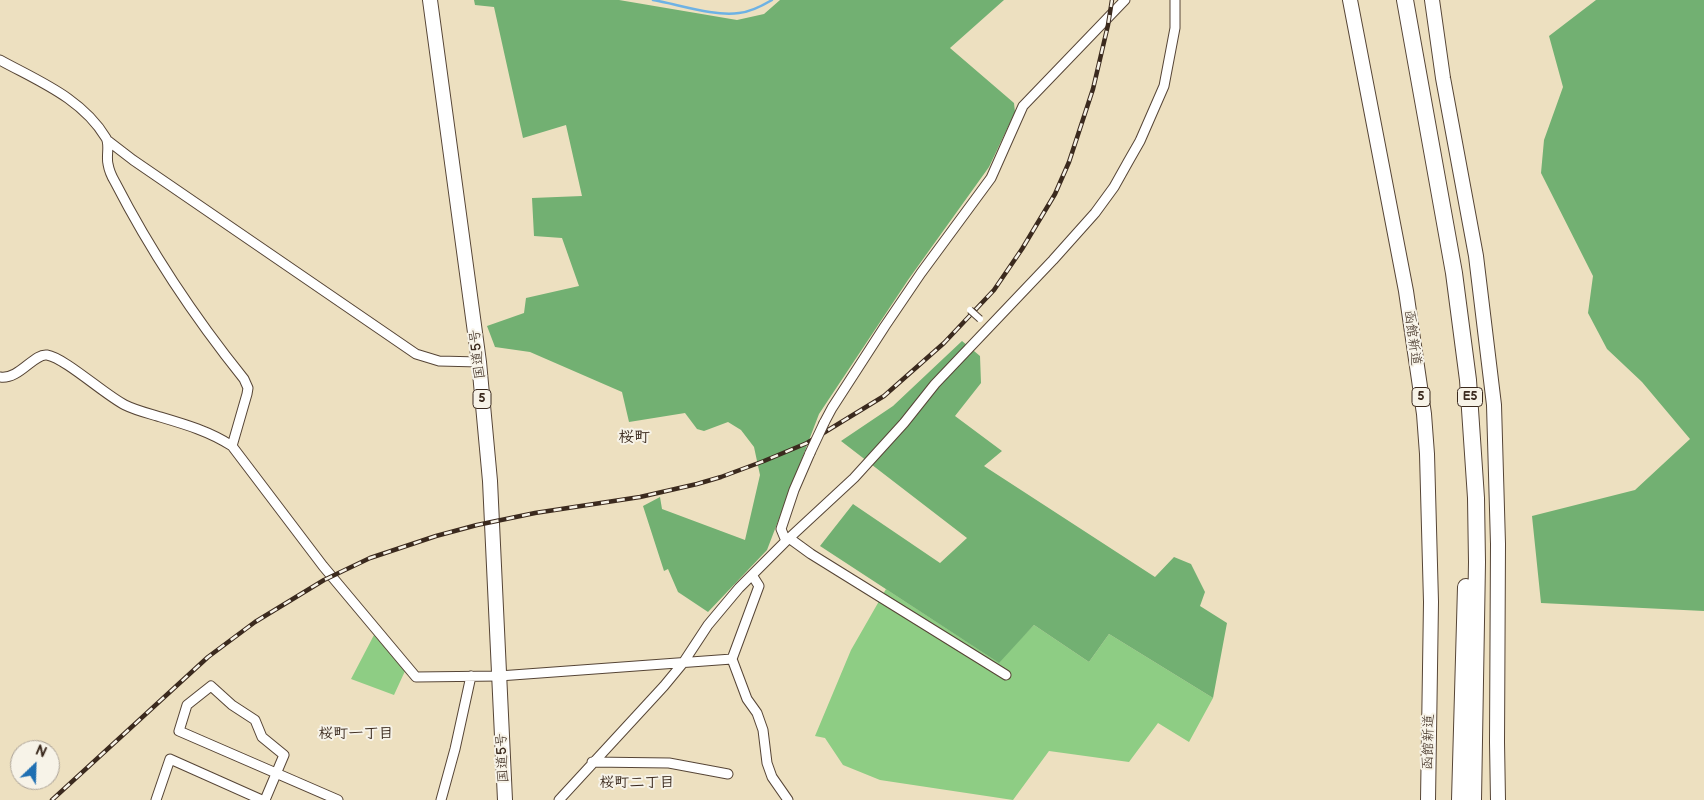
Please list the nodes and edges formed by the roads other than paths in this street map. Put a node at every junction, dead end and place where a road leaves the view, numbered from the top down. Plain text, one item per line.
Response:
1 (430, 0) edge
2 (1125, 0) edge
3 (1175, 0) edge
4 (1350, 0) edge
5 (1404, 0) edge
6 (1432, 0) edge
7 (0, 60) edge
8 (107, 140) junction
9 (970, 310) dead end
10 (980, 319) dead end
11 (479, 362) junction
12 (0, 377) edge
13 (232, 446) junction
14 (788, 540) junction
15 (752, 575) junction
16 (732, 659) junction
17 (683, 663) junction
18 (1006, 675) dead end
19 (471, 676) junction
20 (499, 676) junction
21 (592, 762) junction
22 (276, 773) junction
23 (728, 774) dead end
24 (156, 800) edge
25 (263, 800) edge
26 (338, 800) edge
27 (441, 800) edge
28 (505, 800) edge
29 (559, 800) edge
30 (788, 800) edge
31 (1428, 800) edge
32 (1460, 800) edge
33 (1473, 800) edge
34 (1498, 800) edge

1 - 11 highway, 国道5号 / 5
2 - 14 street, bridge
3 - 14 street
4 - 31 highway, 函館新道 / 5
5 - 32 highway, E5
5 - 33 highway, E5
6 - 34 highway
7 - 8 street
8 - 11 street
8 - 13 street
9 - 10 street, bridge
11 - 20 highway, 国道5号 / 5
12 - 13 street
13 - 19 street
14 - 15 street
14 - 18 street
15 - 16 street
15 - 17 street
16 - 17 street
16 - 30 street
17 - 20 street
17 - 21 street
19 - 20 street
19 - 27 street
20 - 28 highway, 国道5号 / 5
21 - 23 street
21 - 29 street
22 - 22 street
22 - 25 street
22 - 26 street
24 - 25 street

